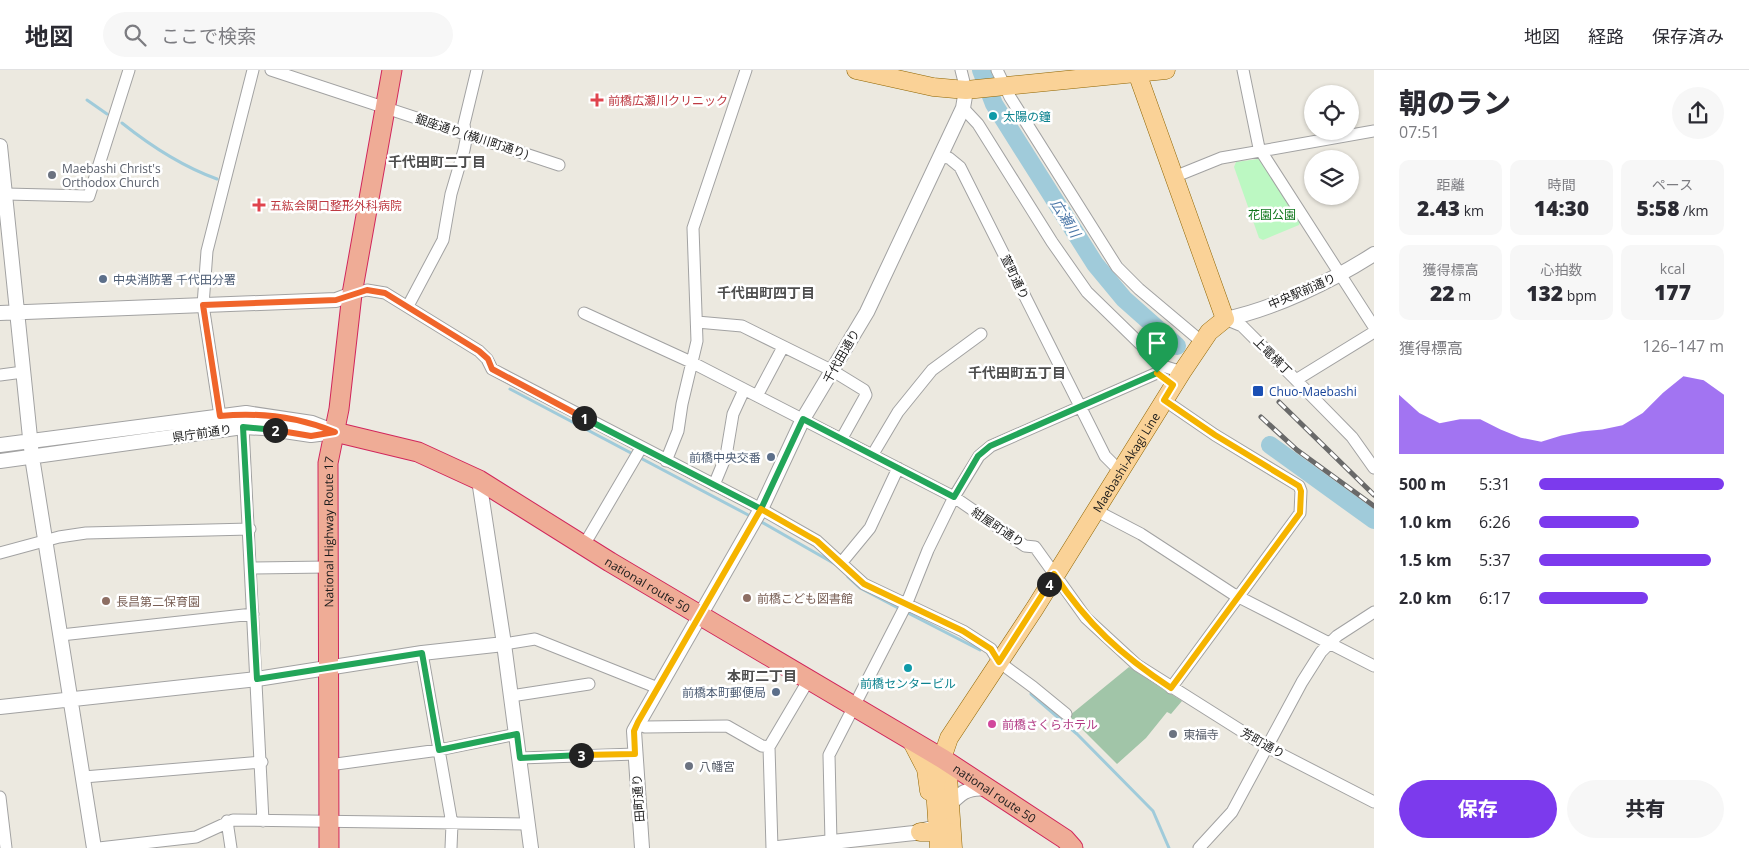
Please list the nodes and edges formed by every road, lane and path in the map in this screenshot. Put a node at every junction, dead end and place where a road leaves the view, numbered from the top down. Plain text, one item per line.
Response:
1 (129, 70) edge
2 (253, 70) edge
3 (271, 70) edge
4 (392, 70) edge
5 (477, 70) edge
6 (746, 70) edge
7 (856, 70) edge
8 (961, 70) edge
9 (1166, 70) edge
10 (1243, 70) edge
11 (1137, 72) edge
12 (1000, 81) edge
13 (973, 89) junction
14 (386, 107) junction
15 (963, 108) junction
16 (1374, 131) edge
17 (466, 133) junction
18 (0, 146) edge
19 (1261, 151) junction
20 (940, 157) junction
21 (559, 165) dead end
22 (1174, 177) junction
23 (3, 186) edge
24 (1374, 254) edge
25 (1340, 275) junction
26 (352, 294) junction
27 (203, 305) junction
28 (408, 306) junction
29 (18, 312) junction
30 (0, 313) edge
31 (584, 313) dead end
32 (1226, 319) junction
33 (697, 322) junction
34 (1374, 327) edge
35 (1374, 332) edge
36 (981, 334) dead end
37 (1202, 342) junction
38 (783, 346) junction
39 (691, 362) junction
40 (1158, 368) junction
41 (833, 371) junction
42 (24, 372) junction
43 (0, 375) edge
44 (1296, 380) junction
45 (1173, 385) junction
46 (744, 390) junction
47 (757, 396) junction
48 (1080, 408) junction
49 (220, 416) junction
50 (803, 419) junction
51 (243, 427) junction
52 (335, 432) junction
53 (842, 438) junction
54 (31, 441) junction
55 (0, 445) edge
56 (638, 453) junction
57 (873, 454) junction
58 (32, 457) junction
59 (0, 461) edge
60 (666, 461) junction
61 (898, 468) junction
62 (1374, 468) edge
63 (1119, 470) junction
64 (479, 480) junction
65 (714, 485) junction
66 (954, 497) junction
67 (761, 509) junction
68 (1095, 510) junction
69 (250, 529) junction
70 (46, 540) junction
71 (584, 545) junction
72 (1035, 547) joint
73 (0, 553) edge
74 (842, 562) junction
75 (327, 567) junction
76 (252, 568) junction
77 (1054, 574) junction
78 (1239, 596) junction
79 (906, 605) junction
80 (1374, 612) edge
81 (252, 614) junction
82 (700, 617) junction
83 (61, 635) junction
84 (1329, 643) junction
85 (504, 644) junction
86 (422, 653) junction
87 (999, 662) junction
88 (1374, 666) edge
89 (329, 668) junction
90 (257, 679) junction
91 (808, 681) junction
92 (588, 684) dead end
93 (658, 688) junction
94 (1171, 688) junction
95 (511, 696) junction
96 (72, 701) junction
97 (0, 707) edge
98 (854, 708) junction
99 (1066, 714) dead end
100 (638, 722) junction
101 (517, 734) junction
102 (912, 742) junction
103 (768, 747) junction
104 (1267, 747) junction
105 (439, 750) junction
106 (635, 754) junction
107 (520, 758) junction
108 (943, 759) junction
109 (262, 762) junction
110 (329, 765) junction
111 (84, 777) junction
112 (989, 789) junction
113 (0, 797) edge
114 (1374, 802) edge
115 (950, 805) junction
116 (263, 821) junction
117 (227, 822) junction
118 (328, 822) junction
119 (452, 824) junction
120 (528, 824) junction
121 (917, 832) joint
122 (942, 839) edge
123 (825, 845) edge
124 (1065, 845) edge
125 (6, 848) edge
126 (94, 848) edge
127 (99, 848) edge
128 (231, 848) edge
129 (329, 848) edge
130 (452, 848) edge
131 (530, 848) edge
132 (642, 848) edge
133 (772, 848) edge
134 (778, 848) edge
135 (1199, 848) edge

1 - 23 street
2 - 27 street
3 - 14 street, 銀座通り (横川町通り)
4 - 14 highway, National Highway Route 17
5 - 17 street
6 - 33 street
7 - 13 main road
8 - 13 street
9 - 11 main road
10 - 19 street
11 - 12 main road
11 - 22 main road
12 - 13 main road
12 - 37 street
13 - 15 street, 千代田通り
14 - 17 street, 銀座通り (横川町通り)
14 - 26 highway, National Highway Route 17
15 - 20 street, 千代田通り
15 - 40 street
16 - 19 street
17 - 21 street, 銀座通り (横川町通り)
17 - 28 street
18 - 23 street
19 - 22 street
19 - 25 street
20 - 41 street, 千代田通り
20 - 48 street, 萱町通り
22 - 32 main road
23 - 29 street
24 - 25 street, 中央駅前通り
25 - 32 street, 中央駅前通り
25 - 34 street
26 - 27 street
26 - 28 street
26 - 52 highway, National Highway Route 17
27 - 29 street
27 - 49 street
28 - 56 street
29 - 30 street
29 - 42 street
31 - 39 street, 紺屋町通り
32 - 37 main road, Maebashi-Akagi Line
32 - 44 street, 上電横丁
33 - 38 street
33 - 39 street
35 - 44 street
36 - 57 street
37 - 45 main road, Maebashi-Akagi Line
38 - 41 street
38 - 47 street
39 - 46 street, 紺屋町通り
39 - 60 street
40 - 45 street
40 - 45 street
40 - 48 street
41 - 50 street, 千代田通り
41 - 53 street
42 - 43 street
42 - 54 street
44 - 62 street, 上電横丁
45 - 63 main road, Maebashi-Akagi Line
45 - 78 street
46 - 47 street, 紺屋町通り
46 - 65 street
47 - 50 street, 紺屋町通り
48 - 63 street, 萱町通り
48 - 66 street
49 - 52 street, 県庁前通り
49 - 54 street, 県庁前通り
50 - 53 street, 紺屋町通り
50 - 67 street, 千代田通り
51 - 52 street, 県庁前通り
51 - 58 street, 県庁前通り
51 - 69 street
52 - 64 highway, national route 50
52 - 75 highway, National Highway Route 17
53 - 57 street, 紺屋町通り
54 - 55 street, 県庁前通り
54 - 58 street
56 - 60 street
56 - 71 street
57 - 61 street, 紺屋町通り
58 - 59 street, 県庁前通り
58 - 70 street
60 - 65 street
61 - 66 street, 紺屋町通り
61 - 74 street
63 - 68 main road, Maebashi-Akagi Line
64 - 71 highway, national route 50
64 - 85 street
65 - 67 street
66 - 72 street, 紺屋町通り
66 - 79 street
67 - 74 street
67 - 82 street, 千代田通り
68 - 77 main road, Maebashi-Akagi Line
68 - 78 street
69 - 70 street
69 - 76 street
70 - 73 street
70 - 83 street
71 - 82 highway, national route 50
72 - 77 street, 芳町通り
74 - 79 street
75 - 76 street
75 - 89 highway, National Highway Route 17
76 - 81 street
77 - 87 main road, Maebashi-Akagi Line
77 - 94 street, 芳町通り
78 - 84 street
78 - 94 street
79 - 87 street
79 - 98 street
80 - 84 street
81 - 83 street
81 - 90 street
82 - 91 highway, national route 50
82 - 93 street, 田町通り
83 - 96 street
84 - 88 street
84 - 104 street
85 - 86 street
85 - 93 street
85 - 95 street
86 - 89 street
86 - 105 street
87 - 99 street
87 - 108 main road, Maebashi-Akagi Line
89 - 90 street
89 - 110 highway, National Highway Route 17
90 - 96 street
90 - 109 street
91 - 98 highway, national route 50
91 - 103 street
92 - 95 street
93 - 100 street, 田町通り
94 - 104 street, 芳町通り
95 - 101 street
96 - 97 street
96 - 111 street
98 - 102 highway, national route 50
98 - 123 street
100 - 103 street
100 - 106 street, 田町通り
101 - 105 street
101 - 107 street
102 - 108 highway, national route 50
102 - 122 main road
103 - 133 street
104 - 114 street, 芳町通り
104 - 135 street
105 - 110 street
105 - 119 street
106 - 107 street
106 - 132 street, 田町通り
107 - 120 street
108 - 112 highway, national route 50
108 - 115 main road
108 - 122 main road, Maebashi-Akagi Line
109 - 111 street
109 - 116 street
110 - 118 highway, National Highway Route 17
111 - 126 street
112 - 115 street
112 - 124 highway, national route 50
113 - 125 street
115 - 122 main road
116 - 117 street
116 - 118 street
117 - 127 street
117 - 128 street
118 - 119 street
118 - 129 highway, National Highway Route 17
119 - 120 street
119 - 130 street
120 - 131 street
121 - 122 main road
121 - 123 street
123 - 134 street

